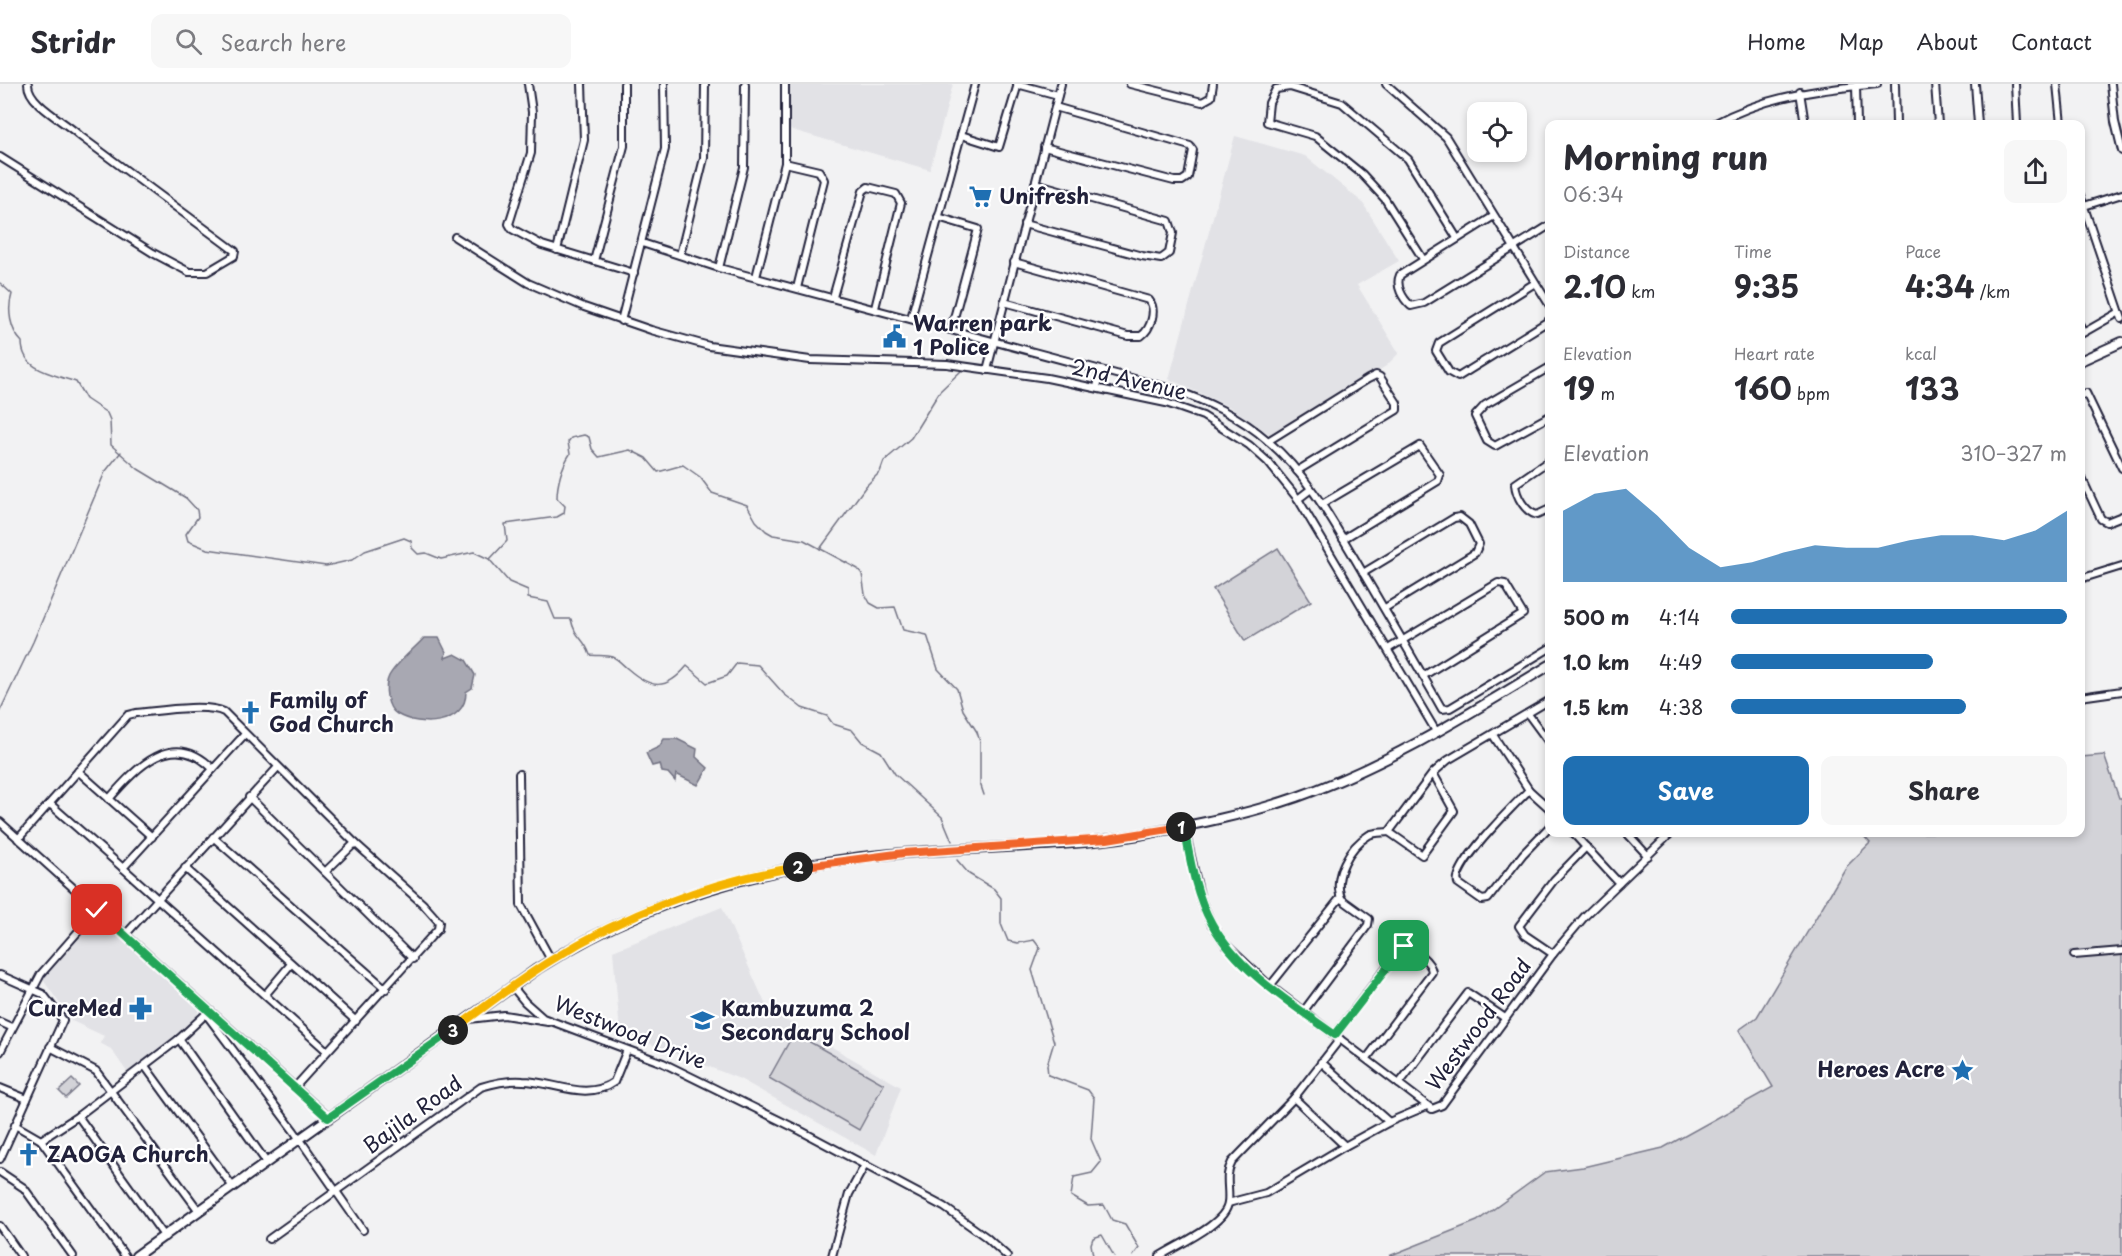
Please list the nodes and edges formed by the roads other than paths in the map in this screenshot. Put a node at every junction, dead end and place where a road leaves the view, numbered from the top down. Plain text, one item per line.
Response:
1 (28, 84) edge
2 (528, 84) edge
3 (582, 84) edge
4 (624, 84) edge
5 (664, 84) edge
6 (705, 84) edge
7 (745, 84) edge
8 (785, 84) edge
9 (975, 84) edge
10 (1017, 84) edge
11 (1061, 84) edge
12 (1130, 84) edge
13 (1213, 84) edge
14 (1386, 84) edge
15 (1877, 84) edge
16 (1895, 84) edge
17 (1935, 84) edge
18 (1975, 84) edge
19 (2015, 84) edge
20 (2057, 84) edge
21 (2110, 84) edge
22 (1852, 85) edge
23 (1800, 92) junction
24 (1058, 95) junction
25 (1055, 107) junction
26 (1723, 120) edge
27 (1804, 120) edge
28 (1856, 120) edge
29 (1896, 120) edge
30 (1938, 120) edge
31 (1978, 120) edge
32 (2017, 120) edge
33 (2061, 120) edge
34 (961, 135) junction
35 (1044, 147) junction
36 (2122, 151) edge
37 (0, 157) edge
38 (785, 163) junction
39 (1035, 183) junction
40 (2122, 194) edge
41 (2085, 206) edge
42 (2085, 209) edge
43 (1494, 216) junction
44 (938, 217) junction
45 (1024, 224) junction
46 (1545, 228) edge
47 (455, 237) dead end
48 (1457, 238) junction
49 (642, 243) junction
50 (1514, 247) junction
51 (557, 250) junction
52 (680, 255) junction
53 (1423, 259) junction
54 (594, 261) junction
55 (1014, 262) junction
56 (719, 267) junction
57 (634, 273) junction
58 (756, 277) junction
59 (1535, 283) junction
60 (796, 288) junction
61 (833, 297) junction
62 (1545, 298) edge
63 (1004, 302) junction
64 (875, 308) junction
65 (2120, 316) edge
66 (911, 318) junction
67 (621, 321) junction
68 (1545, 323) edge
69 (951, 329) junction
70 (2085, 334) edge
71 (993, 340) junction
72 (2122, 342) edge
73 (2085, 359) edge
74 (987, 370) junction
75 (1545, 370) edge
76 (1101, 371) junction
77 (1097, 387) junction
78 (2085, 398) edge
79 (1545, 419) edge
80 (1268, 441) junction
81 (1545, 463) edge
82 (2122, 468) edge
83 (1297, 471) junction
84 (2085, 485) edge
85 (1311, 489) junction
86 (1298, 499) junction
87 (1322, 504) junction
88 (1545, 511) edge
89 (2122, 516) edge
90 (1343, 539) junction
91 (2122, 567) edge
92 (1363, 573) junction
93 (2085, 578) edge
94 (1385, 608) junction
95 (1403, 641) junction
96 (1388, 649) junction
97 (1545, 651) edge
98 (1545, 668) edge
99 (1423, 676) junction
100 (2122, 691) edge
101 (2085, 696) edge
102 (1545, 703) edge
103 (1442, 709) junction
104 (1528, 714) junction
105 (1428, 718) junction
106 (1437, 733) junction
107 (245, 734) junction
108 (1493, 735) junction
109 (1545, 737) edge
110 (278, 767) junction
111 (213, 769) junction
112 (78, 771) junction
113 (1433, 773) junction
114 (519, 774) dead end
115 (1528, 790) junction
116 (249, 797) junction
117 (109, 799) junction
118 (50, 804) junction
119 (1545, 805) edge
120 (0, 822) edge
121 (1184, 826) junction
122 (1545, 831) edge
123 (1389, 832) junction
124 (152, 837) junction
125 (213, 837) junction
126 (1577, 837) edge
127 (1631, 837) edge
128 (1667, 837) edge
129 (18, 838) junction
130 (355, 843) junction
131 (1586, 847) junction
132 (1648, 856) junction
133 (123, 868) junction
134 (185, 868) junction
135 (325, 872) junction
136 (1618, 883) junction
137 (1341, 898) junction
138 (158, 900) junction
139 (97, 910) junction
140 (126, 934) junction
141 (2122, 951) edge
142 (1553, 954) junction
143 (2073, 955) dead end
144 (413, 959) junction
145 (551, 960) junction
146 (291, 964) junction
147 (0, 975) edge
148 (512, 986) junction
149 (1270, 986) junction
150 (31, 989) junction
151 (386, 989) junction
152 (265, 995) junction
153 (208, 1012) junction
154 (1303, 1012) junction
155 (1505, 1018) junction
156 (468, 1019) junction
157 (356, 1021) junction
158 (552, 1021) junction
159 (0, 1022) edge
160 (11, 1027) junction
161 (1338, 1037) junction
162 (179, 1039) junction
163 (50, 1047) junction
164 (627, 1050) junction
165 (327, 1051) junction
166 (0, 1052) edge
167 (1367, 1059) junction
168 (1321, 1062) junction
169 (145, 1066) junction
170 (1399, 1084) junction
171 (296, 1086) junction
172 (0, 1088) edge
173 (111, 1091) junction
174 (1294, 1098) junction
175 (27, 1099) junction
176 (1427, 1106) junction
177 (78, 1116) junction
178 (328, 1118) junction
179 (1389, 1122) junction
180 (15, 1125) junction
181 (300, 1139) junction
182 (41, 1140) junction
183 (1345, 1146) junction
184 (0, 1159) edge
185 (267, 1163) junction
186 (865, 1165) junction
187 (0, 1172) edge
188 (233, 1187) junction
189 (336, 1192) junction
190 (1228, 1203) junction
191 (198, 1211) junction
192 (0, 1226) edge
193 (363, 1230) dead end
194 (165, 1237) junction
195 (270, 1239) dead end
196 (21, 1256) edge
197 (73, 1256) edge
198 (125, 1256) edge
199 (136, 1256) edge
200 (832, 1256) edge
201 (1007, 1256) edge
202 (1160, 1256) edge

1 - 37 street
2 - 51 street
3 - 51 street
4 - 54 street
5 - 49 street
6 - 52 street
7 - 56 street
8 - 38 street
9 - 34 street
10 - 24 street
10 - 34 street
11 - 24 street
12 - 13 street
14 - 43 street
15 - 22 street
16 - 29 street
17 - 30 street
18 - 31 street
19 - 32 street
20 - 33 street
21 - 36 street
22 - 23 street
22 - 28 street
23 - 26 street
23 - 27 street
24 - 25 street
25 - 35 street
25 - 35 street
34 - 44 street
35 - 39 street
38 - 58 street
38 - 60 street
39 - 45 street
39 - 45 street
40 - 41 street
42 - 65 street
43 - 48 street
43 - 50 street
44 - 66 street
44 - 69 street
45 - 55 street
46 - 50 street
47 - 67 street, 2nd Avenue
48 - 53 street
48 - 53 street
49 - 52 street
49 - 57 street
50 - 53 street
50 - 59 street
51 - 54 street
52 - 56 street
54 - 57 street
55 - 63 street
55 - 63 street
56 - 58 street
57 - 67 street
58 - 60 street
59 - 62 street
59 - 68 street
60 - 61 street
61 - 64 street
61 - 64 street
63 - 71 street
64 - 66 street
65 - 70 street
66 - 69 street
67 - 74 street, 2nd Avenue
69 - 71 street
71 - 74 street
71 - 76 street
72 - 73 street
74 - 77 street, 2nd Avenue
75 - 79 street
76 - 77 street
76 - 80 street
77 - 86 street, 2nd Avenue
78 - 82 street
80 - 83 street
80 - 83 street
81 - 88 street
83 - 85 street
84 - 89 street
85 - 86 street
85 - 87 street
86 - 96 street, 2nd Avenue
87 - 90 street
87 - 90 street
90 - 92 street
91 - 93 street
92 - 94 street
92 - 94 street
94 - 95 street
95 - 96 street
95 - 99 street
95 - 99 street
96 - 105 street, 2nd Avenue
97 - 103 street
98 - 106 street
99 - 103 street
100 - 101 street
102 - 104 street
103 - 105 street
104 - 108 street
104 - 109 street
105 - 106 street, 2nd Avenue
106 - 121 street
107 - 110 street
107 - 111 street
107 - 112 street
108 - 113 street
108 - 115 street
110 - 116 street
110 - 130 street
111 - 117 street
111 - 124 street
112 - 117 street
112 - 118 street
113 - 123 street
113 - 123 street
114 - 145 street
115 - 119 street
115 - 122 street
116 - 125 street
116 - 135 street
117 - 124 street
118 - 129 street
118 - 133 street
120 - 129 street
121 - 145 street
121 - 149 street, Westwood Road
123 - 137 street
124 - 133 street
125 - 134 street
125 - 151 street
126 - 131 street
127 - 132 street
128 - 132 street, Westwood Road
129 - 139 street
130 - 135 street
130 - 144 street
131 - 136 street
131 - 142 street
132 - 136 street, Westwood Road
133 - 138 street
134 - 138 street
134 - 146 street
135 - 144 street
136 - 142 street, Westwood Road
137 - 149 street
137 - 154 street
138 - 140 street
138 - 152 street
139 - 140 street
139 - 150 street
140 - 153 street
141 - 143 street
142 - 155 street, Westwood Road
144 - 151 street
145 - 148 street
146 - 152 street
146 - 157 street
147 - 150 street
148 - 156 street
148 - 158 street, Westwood Drive
149 - 154 street, Westwood Road
150 - 160 street
150 - 163 street
151 - 157 street
152 - 165 street
153 - 162 street
153 - 171 street
153 - 181 street
154 - 161 street, Westwood Road
155 - 170 street
155 - 176 street, Westwood Road
156 - 158 street
156 - 178 street
157 - 165 street
158 - 164 street, Westwood Drive
159 - 160 street
160 - 166 street
161 - 167 street, Westwood Road
161 - 167 street
161 - 168 street
162 - 169 street
162 - 185 street
163 - 173 street
163 - 175 street
164 - 186 street, Westwood Drive
164 - 189 street, Bajila Road
165 - 171 street
167 - 170 street, Westwood Road
168 - 174 street
168 - 179 street
169 - 173 street
169 - 188 street
170 - 176 street, Westwood Road
171 - 178 street
172 - 175 street
173 - 177 street
173 - 191 street
174 - 183 street
174 - 190 street
175 - 180 street
176 - 179 street
177 - 182 street
177 - 194 street
178 - 181 street
179 - 183 street
180 - 182 street
180 - 184 street
181 - 185 street
181 - 189 street
182 - 198 street
183 - 190 street
185 - 188 street
186 - 200 street
186 - 201 street, Westwood Drive
187 - 197 street
188 - 191 street
189 - 193 street
189 - 195 street, Bajila Road
190 - 202 street
191 - 194 street
192 - 196 street
194 - 199 street

